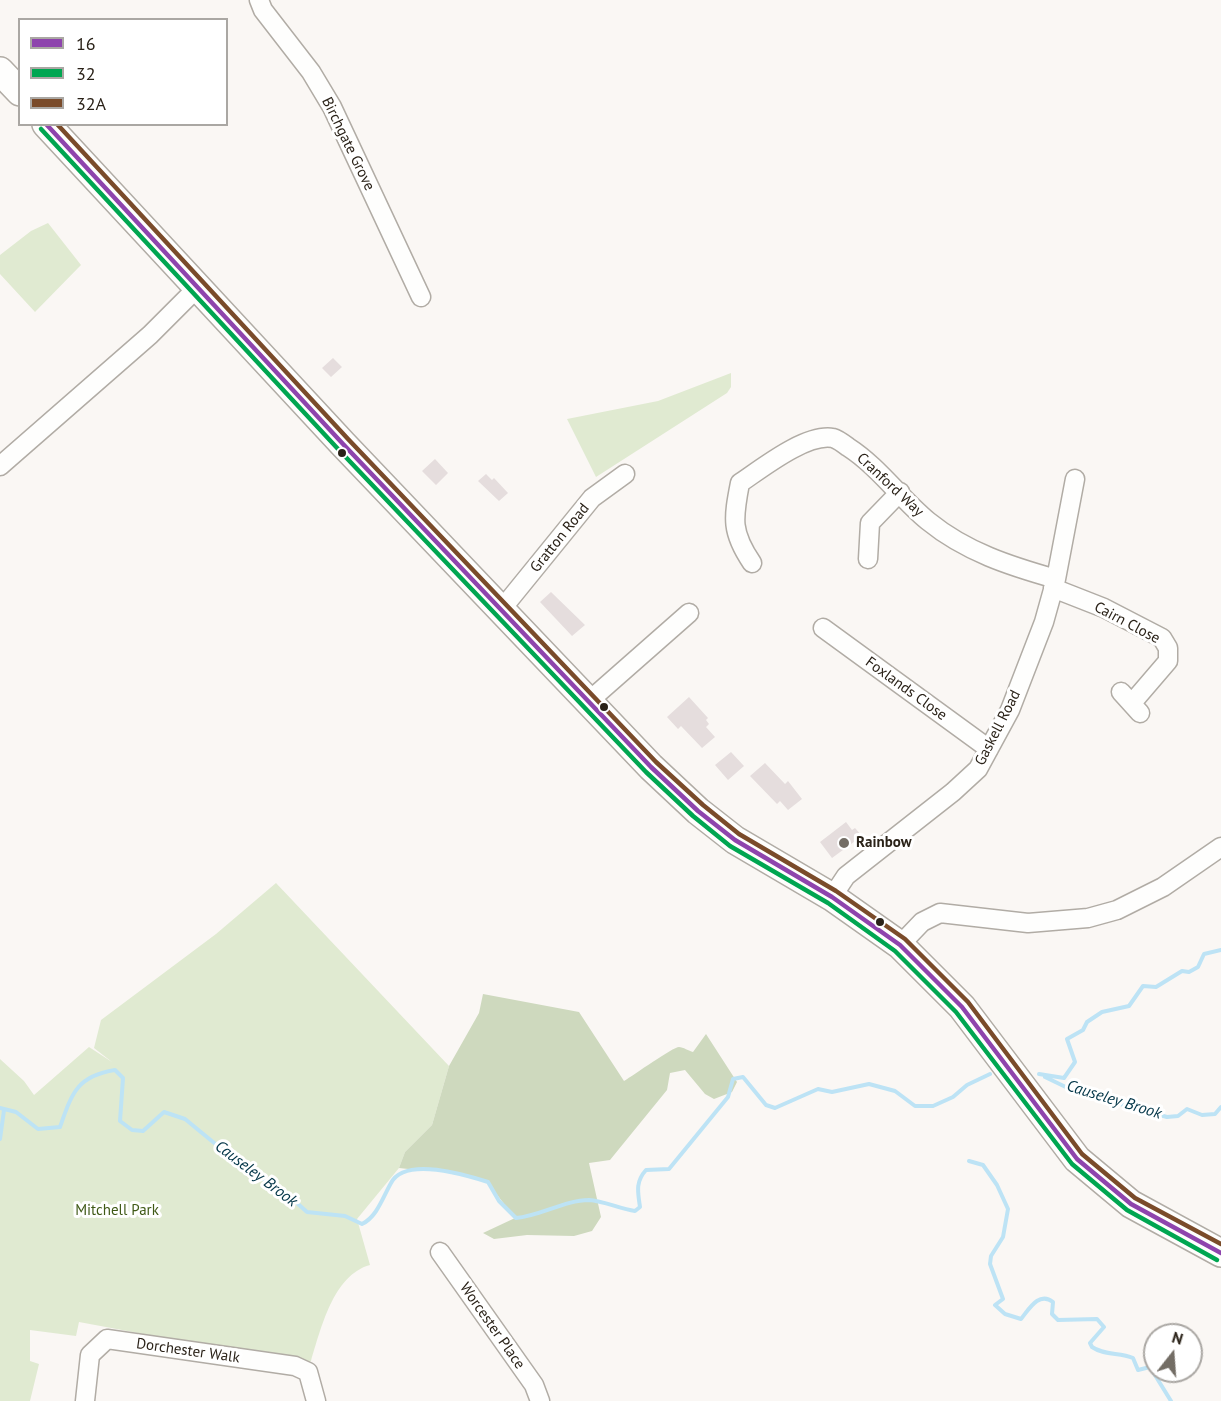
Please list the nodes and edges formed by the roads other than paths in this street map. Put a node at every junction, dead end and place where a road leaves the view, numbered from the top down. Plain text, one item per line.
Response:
1 (259, 0) edge
2 (48, 126) edge
3 (197, 288) junction
4 (421, 297) dead end
5 (1, 464) edge
6 (625, 474) dead end
7 (1075, 479) dead end
8 (900, 492) junction
9 (862, 550) dead end
10 (752, 563) dead end
11 (1055, 584) junction
12 (501, 610) junction
13 (689, 613) dead end
14 (823, 628) dead end
15 (589, 701) junction
16 (1131, 702) dead end
17 (989, 749) junction
18 (1221, 847) edge
19 (832, 897) junction
20 (900, 945) junction
21 (440, 1252) dead end
22 (1221, 1253) edge
23 (85, 1401) edge
24 (316, 1401) edge
25 (540, 1401) edge

1 - 4 street, Birchgate Grove
2 - 3 highway
3 - 5 street
3 - 12 highway
6 - 12 street, Gratton Road
7 - 11 street, Gaskell Road
8 - 9 street
8 - 10 street, Cranford Way
8 - 11 street, Cranford Way
11 - 16 street, Cairn Close
11 - 17 street, Gaskell Road
12 - 15 highway
13 - 15 street
14 - 17 street, Foxlands Close
15 - 19 highway
17 - 19 street, Gaskell Road
18 - 20 street
19 - 20 highway
20 - 22 highway
21 - 25 street, Worcester Place
23 - 24 street, Dorchester Walk

